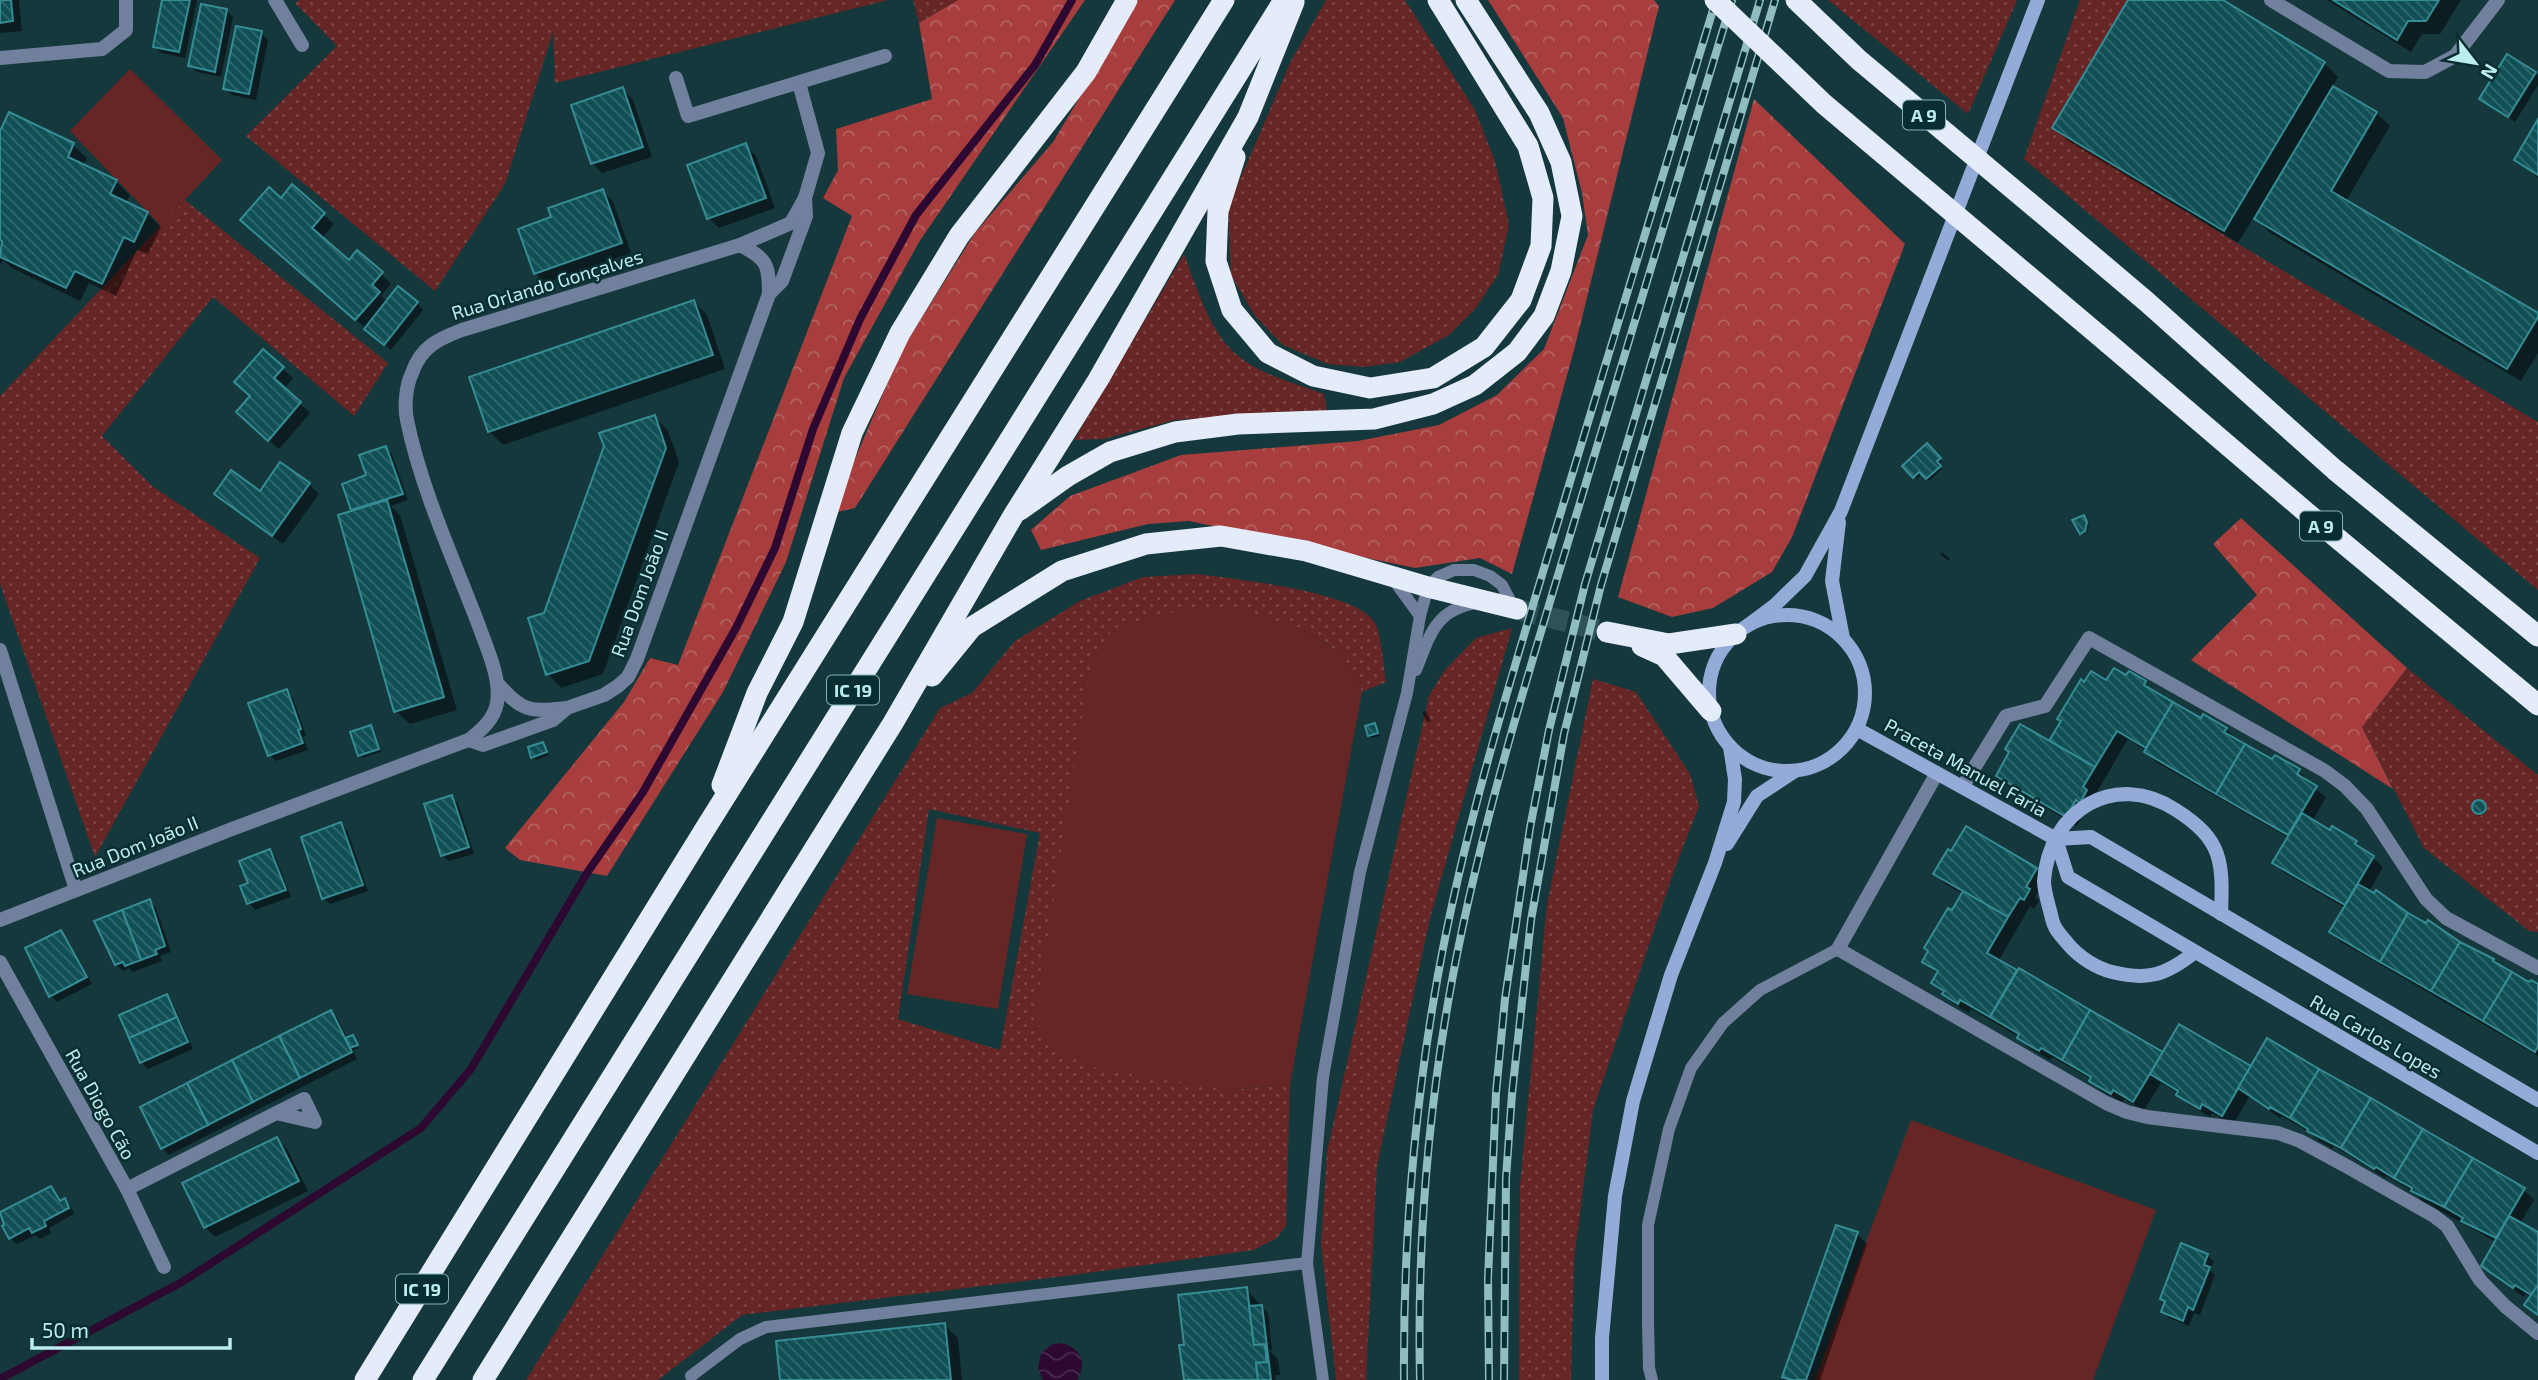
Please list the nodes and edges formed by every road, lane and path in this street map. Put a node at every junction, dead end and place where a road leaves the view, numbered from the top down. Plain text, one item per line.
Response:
1 (126, 0) edge
2 (275, 0) edge
3 (1127, 0) edge
4 (1224, 0) edge
5 (1284, 0) edge
6 (1295, 0) edge
7 (1438, 0) edge
8 (1466, 0) edge
9 (1715, 0) edge
10 (1796, 0) edge
11 (2038, 0) edge
12 (2271, 0) edge
13 (2498, 0) edge
14 (302, 45) dead end
15 (885, 56) dead end
16 (0, 58) edge
17 (676, 78) dead end
18 (799, 83) junction
19 (1248, 117) junction
20 (805, 198) junction
21 (740, 245) junction
22 (769, 294) junction
23 (1841, 511) junction
24 (1013, 516) junction
25 (1391, 576) junction
26 (1428, 586) junction
27 (1485, 601) junction
28 (1515, 608) joint
29 (1420, 616) junction
30 (1741, 630) junction
31 (2538, 635) edge
32 (1843, 638) junction
33 (0, 650) edge
34 (496, 682) junction
35 (1407, 693) junction
36 (2538, 705) edge
37 (567, 708) junction
38 (1711, 711) junction
39 (892, 723) junction
40 (1857, 729) junction
41 (469, 740) junction
42 (1730, 747) junction
43 (1796, 771) junction
44 (1937, 773) junction
45 (1963, 786) junction
46 (705, 829) junction
47 (2056, 839) junction
48 (1715, 863) junction
49 (76, 890) junction
50 (2221, 914) junction
51 (0, 920) edge
52 (1838, 949) junction
53 (2195, 952) junction
54 (0, 962) edge
55 (2538, 968) edge
56 (2538, 1100) edge
57 (275, 1113) dead end
58 (2538, 1153) edge
59 (127, 1189) junction
60 (1307, 1263) junction
61 (164, 1267) dead end
62 (2538, 1333) edge
63 (690, 1379) edge
64 (365, 1380) edge
65 (423, 1380) edge
66 (483, 1380) edge
67 (1323, 1380) edge
68 (1602, 1380) edge
69 (1652, 1380) edge

1 - 16 street
2 - 14 street
3 - 46 highway
4 - 46 highway, IC 19
5 - 65 highway, IC 19
6 - 19 highway
7 - 19 highway
8 - 24 highway
9 - 36 highway, A 9, bridge
10 - 31 highway, A 9, bridge
11 - 23 street
12 - 13 street
15 - 18 street
17 - 18 street
18 - 20 street, Rua Dom João II
19 - 24 highway
20 - 21 street, Rua Orlando Gonçalves
20 - 22 street, Rua Dom João II
21 - 22 street
21 - 34 street, Rua Orlando Gonçalves
22 - 37 street, Rua Dom João II
23 - 30 street
23 - 32 street
24 - 39 highway
25 - 26 highway
25 - 29 lane
25 - 39 highway
26 - 27 highway
26 - 28 lane
26 - 29 lane
27 - 28 highway
27 - 35 lane
29 - 35 lane
30 - 32 street
30 - 38 street
30 - 38 highway
32 - 40 street
33 - 49 street
34 - 37 street
34 - 41 street, Rua Orlando Gonçalves
35 - 60 lane
37 - 41 street, Rua Dom João II
38 - 42 street
39 - 66 highway
40 - 43 street
40 - 44 street, Praceta Manuel Faria
41 - 49 street, Rua Dom João II
42 - 43 street
42 - 48 street
43 - 48 street
44 - 45 street, Praceta Manuel Faria
44 - 52 street
45 - 47 street, Praceta Manuel Faria
45 - 55 street
46 - 64 highway, IC 19
47 - 50 street, Praceta Manuel Faria
47 - 50 street, Praceta Manuel Faria
47 - 53 street, Praceta Manuel Faria
47 - 53 street, Praceta Manuel Faria
48 - 68 street
49 - 51 street, Rua Dom João II
50 - 56 street, Rua Carlos Lopes
52 - 62 street
52 - 69 lane
53 - 58 street, Rua Carlos Lopes
54 - 59 street, Rua Diogo Cão
57 - 59 street
59 - 61 street, Rua Diogo Cão
60 - 63 lane
60 - 67 lane

